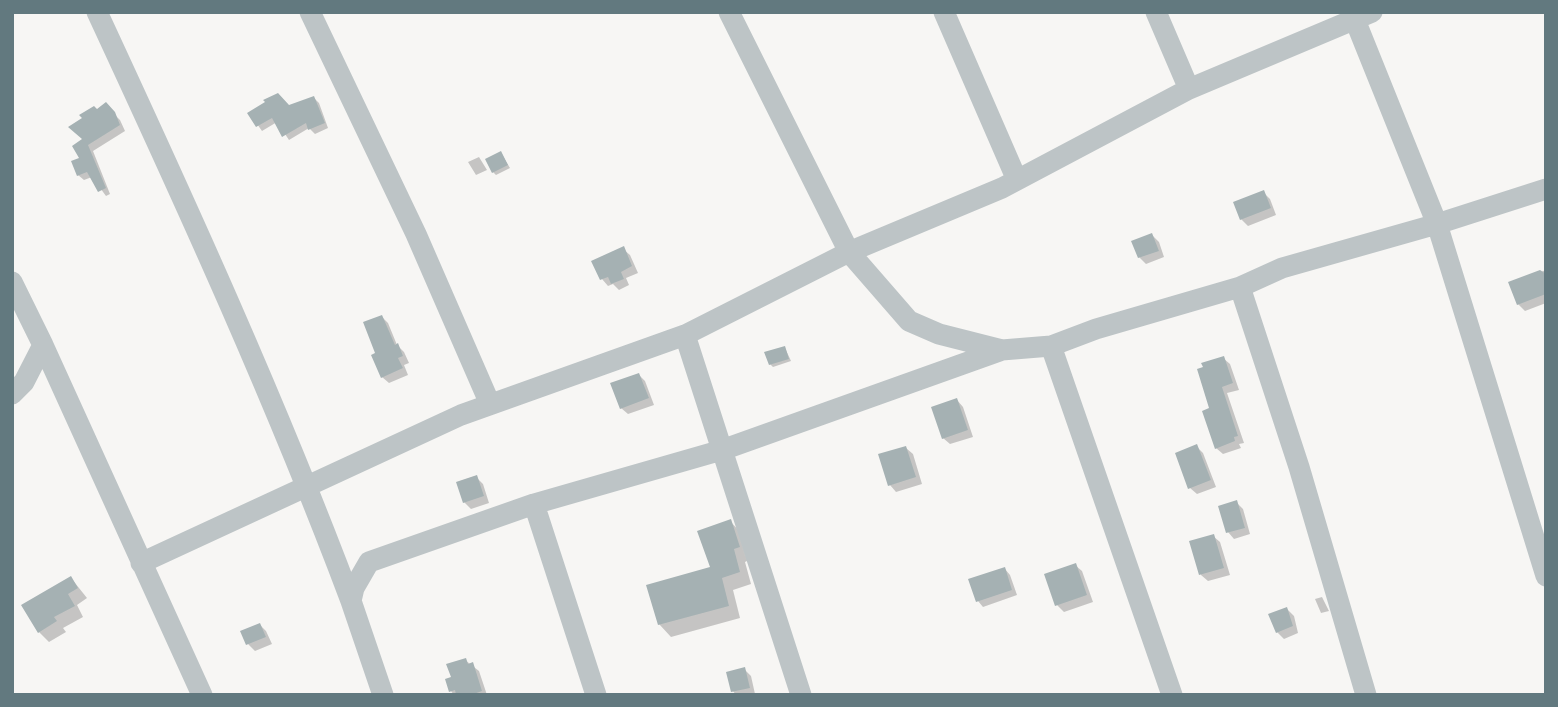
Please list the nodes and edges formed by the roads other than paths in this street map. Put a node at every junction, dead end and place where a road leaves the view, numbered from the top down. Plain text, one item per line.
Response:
1 (97, 12) edge
2 (310, 12) edge
3 (729, 12) edge
4 (944, 12) edge
5 (1156, 12) edge
6 (1364, 16) edge
7 (1189, 89) junction
8 (1017, 180) junction
9 (1546, 189) edge
10 (1437, 224) junction
11 (849, 252) junction
12 (12, 282) edge
13 (1240, 287) junction
14 (684, 335) junction
15 (43, 345) junction
16 (1051, 346) junction
17 (1002, 350) junction
18 (12, 394) edge
19 (490, 404) junction
20 (722, 450) junction
21 (308, 485) junction
22 (534, 504) junction
23 (141, 562) junction
24 (1546, 576) edge
25 (351, 601) junction
26 (202, 695) edge
27 (383, 695) edge
28 (596, 695) edge
29 (801, 695) edge
30 (1172, 695) edge
31 (1366, 695) edge

1 - 21 street
2 - 19 street
3 - 11 street
4 - 8 street
5 - 7 street
6 - 7 street
6 - 10 street
7 - 8 street
8 - 11 street
9 - 10 street
10 - 13 street
10 - 24 street
11 - 14 street
11 - 17 street
12 - 15 street
13 - 16 street
13 - 31 street
14 - 19 street
14 - 20 street
15 - 18 street
15 - 23 street
16 - 17 street
16 - 30 street
17 - 20 street
19 - 21 street
20 - 22 street
20 - 29 street
21 - 23 street
21 - 25 street
22 - 25 street
22 - 28 street
23 - 26 street
25 - 27 street

